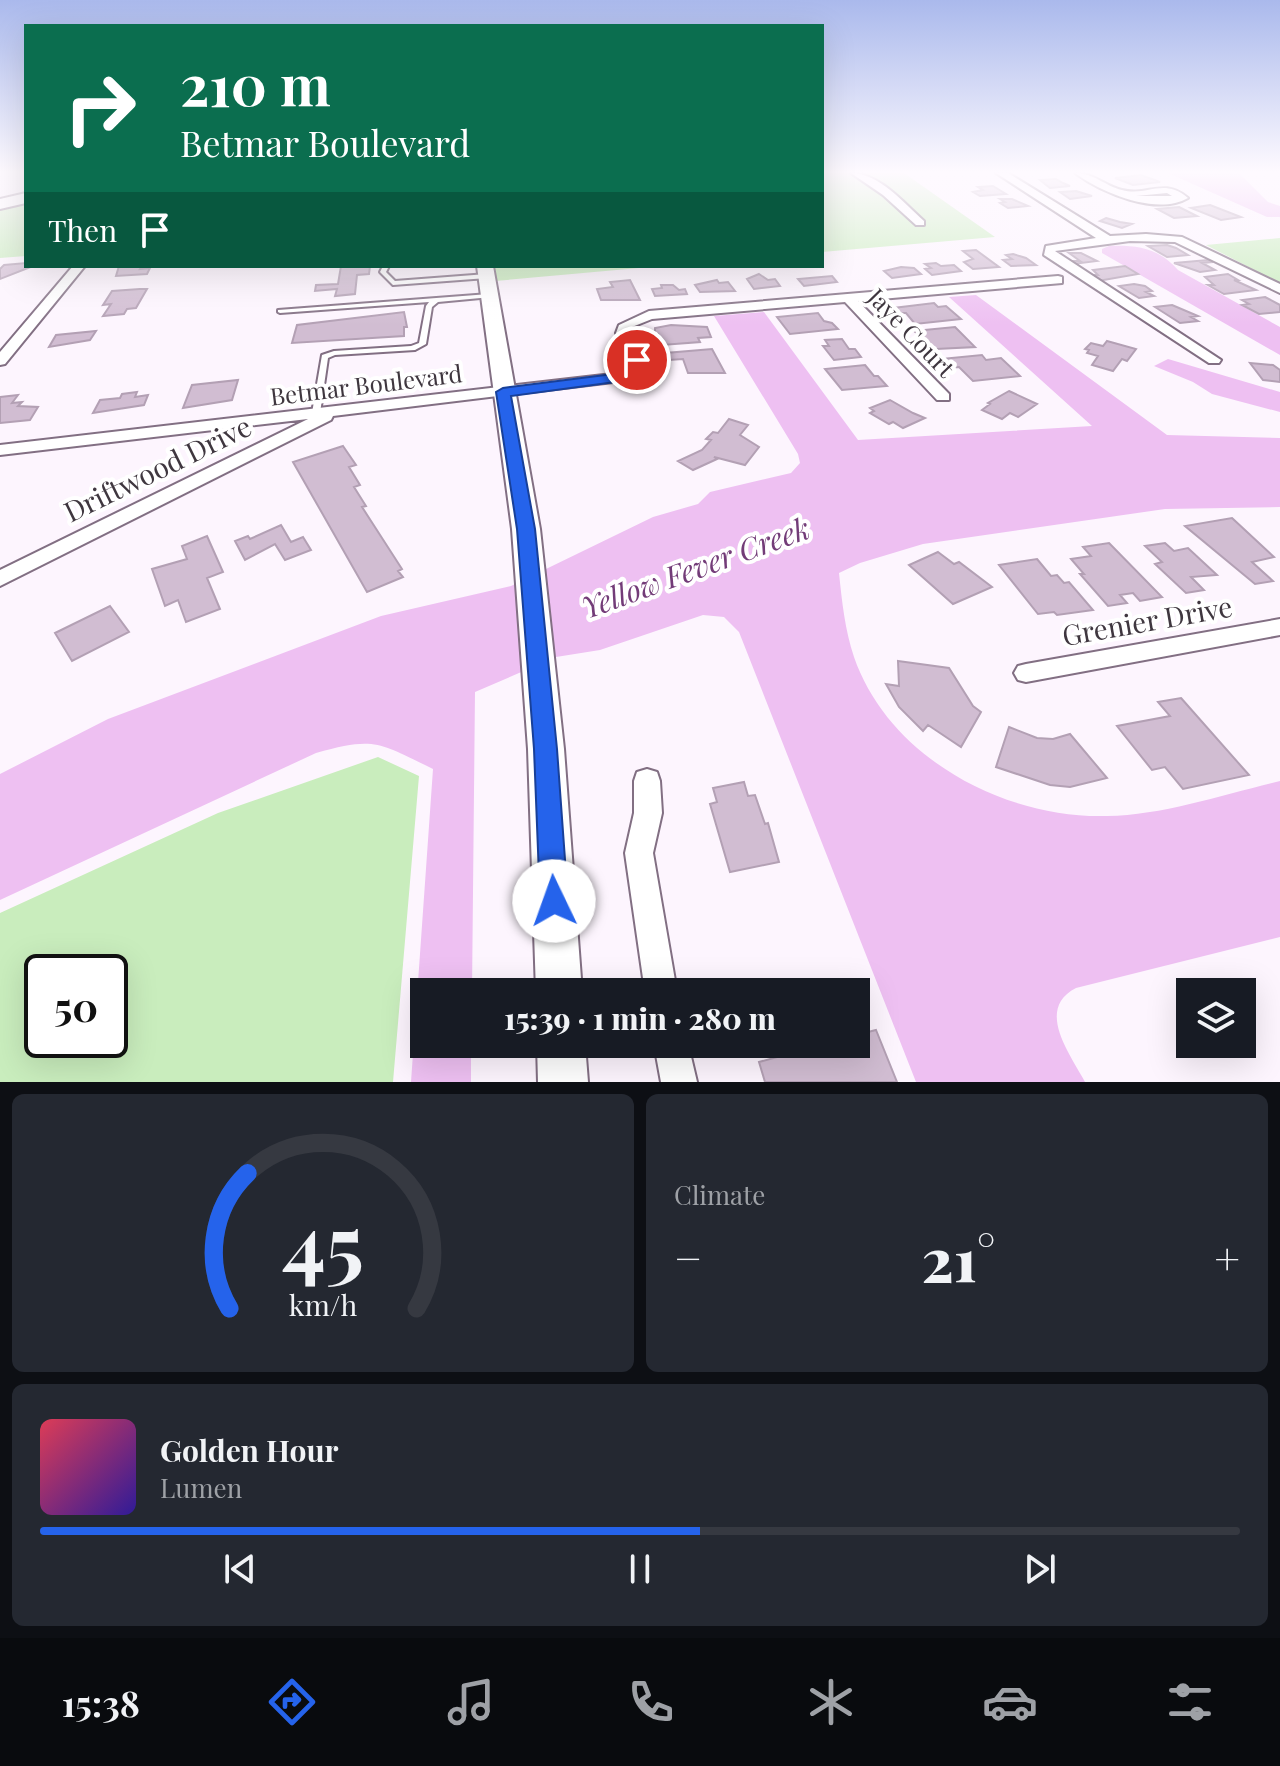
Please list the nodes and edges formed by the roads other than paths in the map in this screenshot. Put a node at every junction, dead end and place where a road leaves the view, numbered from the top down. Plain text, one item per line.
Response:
1 (1082, 223) edge
2 (1108, 240) junction
3 (77, 268) edge
4 (385, 268) edge
5 (486, 271) edge
6 (1058, 280) dead end
7 (1280, 289) edge
8 (489, 296) junction
9 (848, 298) junction
10 (436, 300) junction
11 (280, 311) dead end
12 (1214, 360) dead end
13 (0, 361) edge
14 (503, 392) junction
15 (943, 397) dead end
16 (340, 410) junction
17 (316, 413) junction
18 (0, 450) edge
19 (0, 579) edge
20 (1280, 627) edge
21 (1026, 673) dead end
22 (647, 781) dead end
23 (558, 978) edge
24 (659, 978) edge
25 (562, 1058) edge
26 (674, 1058) edge
27 (563, 1082) edge
28 (679, 1082) edge

1 - 2 street
2 - 7 street
2 - 12 street
3 - 13 street
4 - 5 lane
5 - 8 main road
6 - 9 street, Betmar Boulevard
8 - 10 lane
8 - 14 main road
9 - 14 street, Betmar Boulevard
9 - 15 street, Jaye Court
10 - 11 lane
10 - 17 lane
14 - 16 street, Betmar Boulevard
14 - 23 main road
16 - 17 street, Betmar Boulevard
16 - 19 street, Driftwood Drive
17 - 18 street, Betmar Boulevard
20 - 21 street, Grenier Drive
22 - 24 street
25 - 27 main road
26 - 28 street

